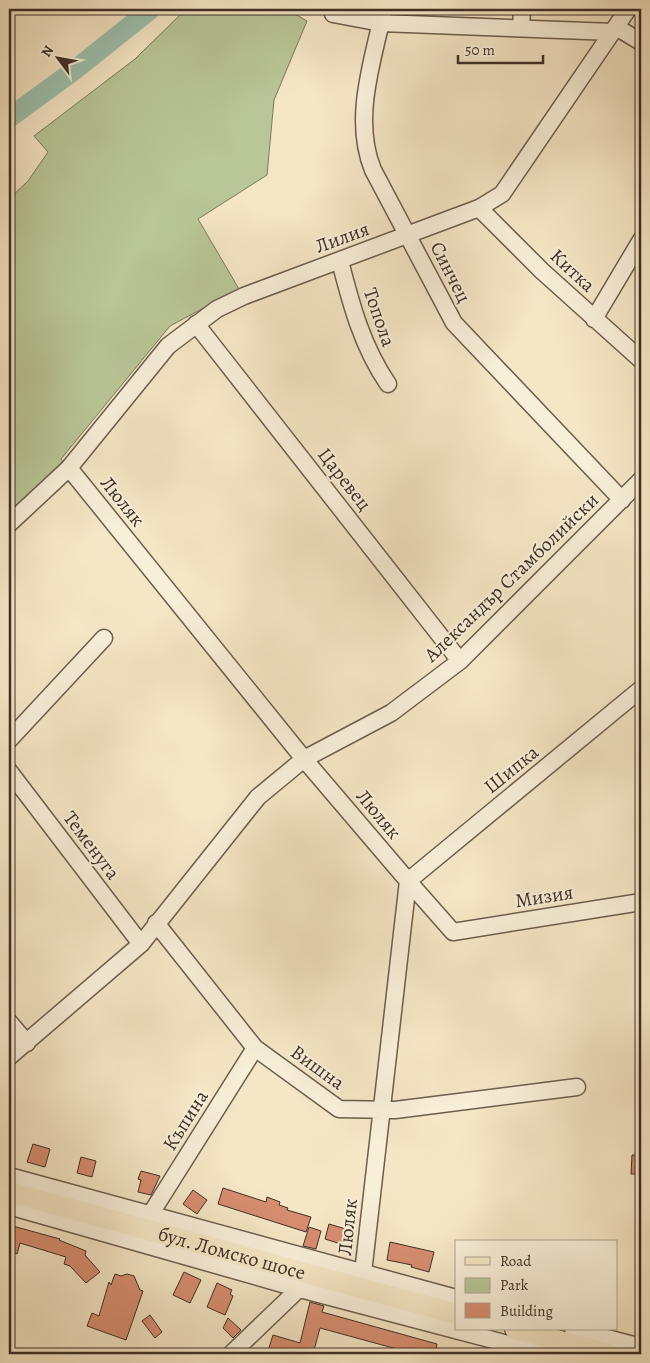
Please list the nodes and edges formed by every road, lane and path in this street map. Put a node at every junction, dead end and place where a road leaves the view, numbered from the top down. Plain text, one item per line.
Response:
1 (522, 9) edge
2 (628, 9) edge
3 (333, 14) dead end
4 (383, 16) edge
5 (406, 24) junction
6 (521, 28) junction
7 (614, 29) junction
8 (641, 42) edge
9 (376, 46) junction
10 (479, 208) junction
11 (409, 235) junction
12 (641, 240) edge
13 (340, 261) junction
14 (594, 319) junction
15 (196, 324) junction
16 (641, 360) edge
17 (388, 384) dead end
18 (69, 468) junction
19 (641, 480) edge
20 (622, 500) junction
21 (9, 524) edge
22 (104, 638) dead end
23 (460, 661) junction
24 (641, 689) edge
25 (9, 740) edge
26 (304, 759) junction
27 (9, 771) edge
28 (408, 881) junction
29 (641, 902) edge
30 (156, 923) junction
31 (140, 944) junction
32 (9, 1022) edge
33 (27, 1043) junction
34 (255, 1048) junction
35 (9, 1058) edge
36 (578, 1087) dead end
37 (381, 1110) junction
38 (9, 1176) edge
39 (9, 1192) edge
40 (9, 1206) edge
41 (150, 1215) junction
42 (295, 1263) junction
43 (363, 1273) junction
44 (306, 1282) junction
45 (455, 1298) edge
46 (455, 1314) edge
47 (455, 1327) edge
48 (463, 1330) edge
49 (520, 1330) edge
50 (578, 1330) edge
51 (641, 1347) edge
52 (231, 1354) edge
53 (542, 1354) edge
54 (609, 1354) edge

1 - 6 street
2 - 7 street, Лилия
3 - 4 street
4 - 5 street
4 - 9 street, Синчец
5 - 6 street
5 - 9 street
6 - 7 street
7 - 8 street
7 - 10 street, Лилия
9 - 11 street, Синчец
10 - 11 street, Лилия
10 - 14 street, Китка
11 - 13 street, Лилия
11 - 20 street, Синчец
12 - 14 street
13 - 15 street, Лилия
13 - 17 street, Топола
14 - 16 street, Китка
15 - 18 street, Лилия
15 - 23 street, Царевец
18 - 21 street, Лилия
18 - 26 street, Люляк
19 - 20 street, Александър Стамболийски
20 - 23 street, Александър Стамболийски
22 - 25 street
23 - 26 street, Александър Стамболийски
24 - 28 street, Шипка
26 - 28 street, Люляк
26 - 30 street, Александър Стамболийски
27 - 31 street, Теменуга
28 - 29 street, Мизия
28 - 37 street, Люляк
30 - 31 street, Александър Стамболийски
30 - 34 street, Вишна
31 - 33 street, Александър Стамболийски
32 - 33 street
33 - 35 street, Александър Стамболийски
34 - 37 street, Вишна
34 - 41 street, Къпина
36 - 37 street, Вишна
37 - 43 street, Люляк
38 - 41 street
39 - 42 main road, бул. Ломско шосе
40 - 44 street
41 - 42 street
42 - 43 street
42 - 44 main road, бул. Ломско шосе
43 - 45 street
44 - 46 main road, бул. Ломско шосе
44 - 47 street
44 - 52 street
48 - 53 street
49 - 54 main road
50 - 51 street

